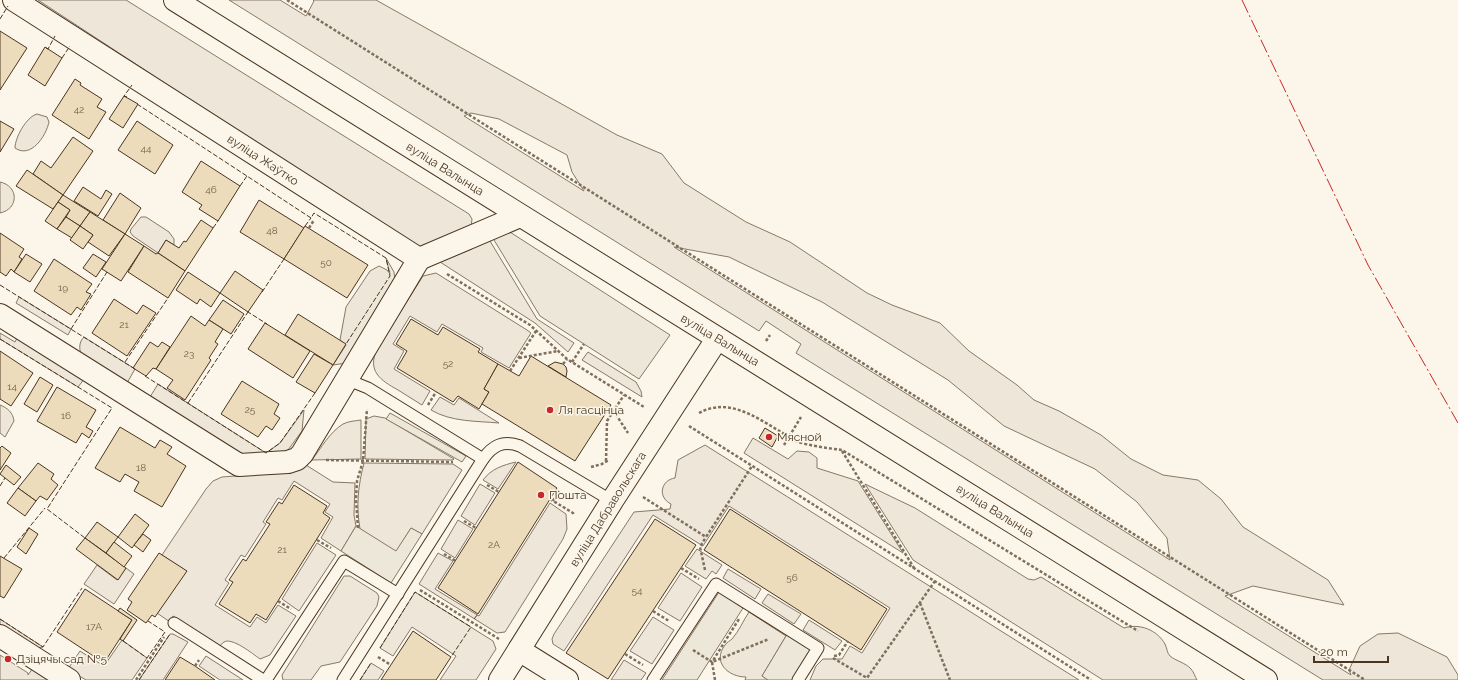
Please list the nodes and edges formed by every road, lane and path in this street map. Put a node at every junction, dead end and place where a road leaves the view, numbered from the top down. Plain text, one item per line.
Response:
1 (14, 0) edge
2 (175, 0) edge
3 (287, 0) edge
4 (520, 216) junction
5 (419, 260) junction
6 (444, 272) dead end
7 (0, 315) edge
8 (536, 331) junction
9 (717, 339) junction
10 (584, 344) dead end
11 (558, 351) junction
12 (519, 358) junction
13 (567, 358) junction
14 (572, 362) junction
15 (563, 364) dead end
16 (510, 371) dead end
17 (348, 380) junction
18 (368, 388) junction
19 (436, 392) dead end
20 (624, 395) junction
21 (813, 397) junction
22 (427, 405) dead end
23 (645, 408) dead end
24 (613, 410) junction
25 (759, 419) dead end
26 (684, 424) dead end
27 (629, 434) dead end
28 (789, 437) junction
29 (784, 445) dead end
30 (842, 450) junction
31 (297, 459) junction
32 (483, 459) junction
33 (363, 461) junction
34 (454, 462) dead end
35 (606, 462) dead end
36 (752, 466) junction
37 (639, 494) dead end
38 (550, 499) dead end
39 (612, 501) junction
40 (575, 518) dead end
41 (358, 528) dead end
42 (706, 537) junction
43 (681, 568) dead end
44 (914, 568) junction
45 (705, 573) dead end
46 (701, 580) dead end
47 (935, 581) junction
48 (406, 582) junction
49 (398, 594) junction
50 (278, 601) dead end
51 (920, 603) junction
52 (748, 605) junction
53 (294, 611) dead end
54 (653, 611) dead end
55 (174, 623) joint
56 (673, 623) dead end
57 (789, 631) junction
58 (1138, 631) dead end
59 (0, 636) edge
60 (511, 646) junction
61 (833, 651) dead end
62 (626, 654) dead end
63 (840, 655) dead end
64 (832, 657) dead end
65 (712, 662) junction
66 (645, 666) dead end
67 (867, 678) junction
68 (69, 680) edge
69 (136, 680) edge
70 (263, 680) edge
71 (266, 680) edge
72 (343, 680) edge
73 (500, 680) edge
74 (567, 680) edge
75 (653, 680) edge
76 (715, 680) edge
77 (798, 680) edge
78 (870, 680) edge
79 (950, 680) edge
80 (1091, 680) edge
81 (1266, 680) edge
82 (1365, 680) edge

1 - 5 street, вуліца Жаўтко
2 - 4 street, вуліца Валынца
3 - 82 path
4 - 5 street
4 - 9 street, вуліца Валынца
5 - 17 street
6 - 8 path
7 - 31 street
8 - 11 path
8 - 12 path
9 - 21 street, вуліца Валынца
9 - 39 street, вуліца Дабравольскага
10 - 14 path
11 - 12 path
11 - 13 path
12 - 16 path
13 - 14 path
13 - 15 path
14 - 20 path
17 - 18 lane
17 - 31 street
18 - 32 lane
18 - 33 path
19 - 22 path
20 - 23 path
20 - 24 path
21 - 28 path
21 - 81 street, вуліца Валынца
24 - 27 path
24 - 35 path
25 - 28 path
26 - 36 path
28 - 29 path
28 - 30 path
30 - 44 path
30 - 58 path
31 - 33 path
32 - 39 lane
32 - 48 lane
33 - 34 path
33 - 41 path
36 - 42 path
36 - 44 path
37 - 42 path
38 - 40 path
39 - 60 street, вуліца Дабравольскага
42 - 45 path
43 - 46 path
44 - 47 path
47 - 51 path
47 - 80 path
48 - 49 lane
48 - 60 path
49 - 71 lane
49 - 72 lane
50 - 53 path
51 - 67 path
51 - 79 path
52 - 57 lane
52 - 65 path
52 - 75 lane
54 - 56 path
55 - 69 path
55 - 70 lane
57 - 65 path
57 - 77 lane
59 - 68 street
60 - 73 street, вуліца Дабравольскага
60 - 74 street
61 - 63 path
62 - 66 path
64 - 67 path
65 - 76 path
67 - 78 path

